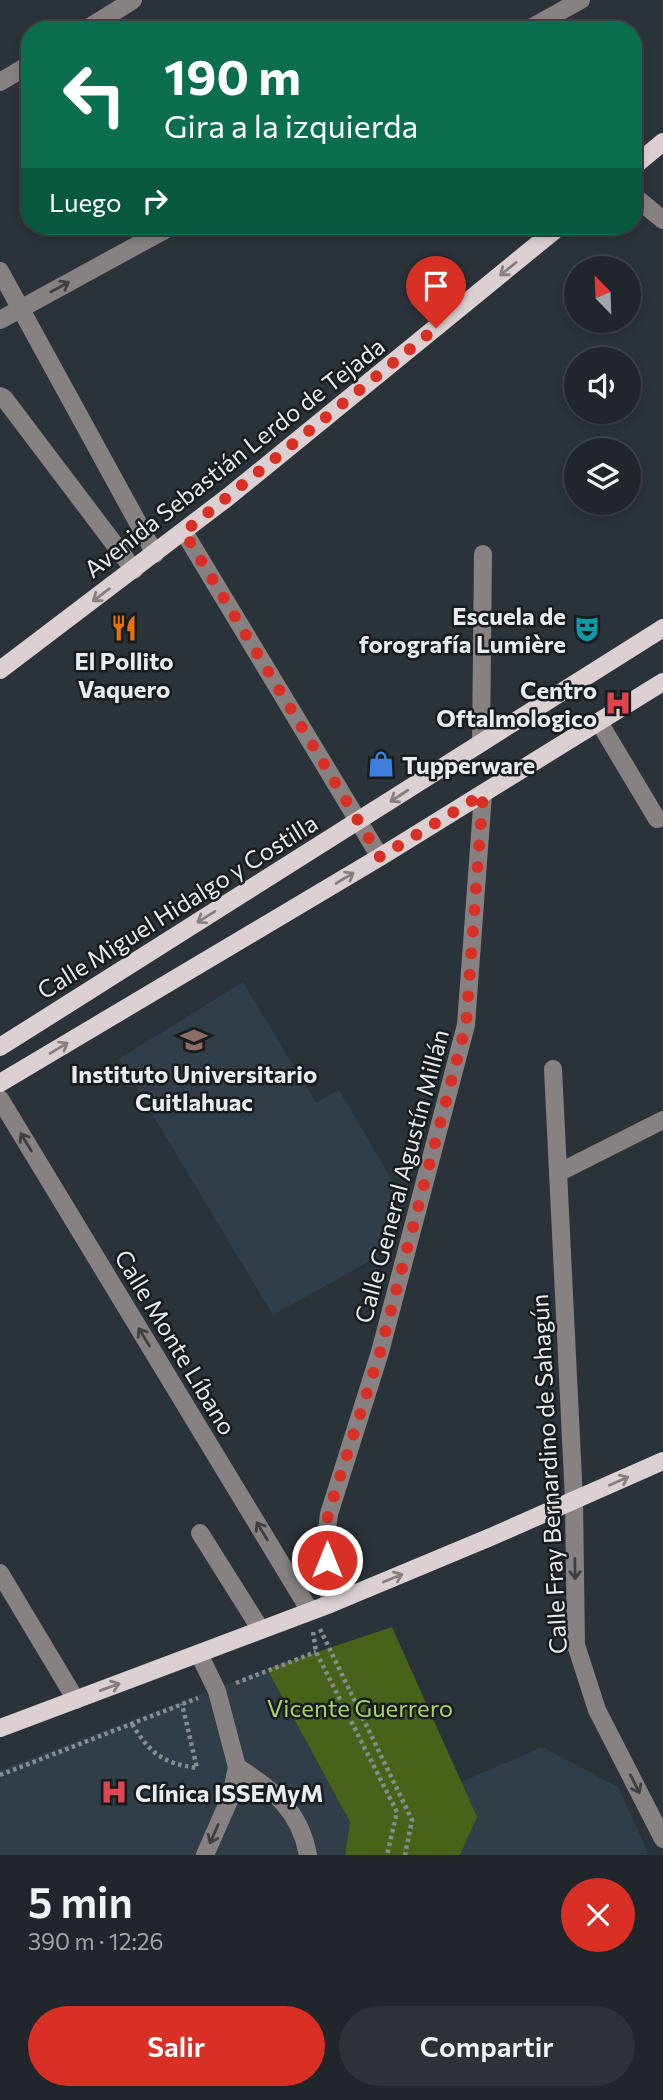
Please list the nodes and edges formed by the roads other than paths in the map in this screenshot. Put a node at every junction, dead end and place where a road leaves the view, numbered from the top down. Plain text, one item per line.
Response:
1 (133, 0) edge
2 (581, 0) edge
3 (109, 7) edge
4 (94, 21) edge
5 (543, 21) edge
6 (21, 69) edge
7 (0, 82) edge
8 (663, 142) edge
9 (642, 159) edge
10 (642, 203) edge
11 (663, 220) edge
12 (156, 235) edge
13 (550, 235) edge
14 (0, 271) edge
15 (20, 309) junction
16 (0, 320) edge
17 (0, 396) edge
18 (184, 532) junction
19 (155, 554) junction
20 (483, 554) dead end
21 (134, 570) junction
22 (663, 628) edge
23 (0, 670) edge
24 (663, 682) edge
25 (599, 722) junction
26 (481, 743) junction
27 (483, 794) junction
28 (657, 818) dead end
29 (358, 821) junction
30 (380, 857) junction
31 (0, 1046) edge
32 (553, 1069) dead end
33 (0, 1083) edge
34 (0, 1099) edge
35 (663, 1120) edge
36 (558, 1173) junction
37 (663, 1461) edge
38 (574, 1500) junction
39 (200, 1533) dead end
40 (0, 1573) edge
41 (330, 1604) junction
42 (310, 1611) junction
43 (261, 1630) junction
44 (199, 1654) junction
45 (76, 1700) junction
46 (0, 1728) edge
47 (237, 1767) junction
48 (659, 1819) edge
49 (663, 1839) edge
50 (205, 1855) edge
51 (308, 1855) edge

1 - 3 street
2 - 5 street
3 - 4 street
6 - 7 street
8 - 9 main road
10 - 11 street
15 -> 12 street
13 -> 18 main road, Avenida Sebastián Lerdo de Tejada
14 - 15 street
15 - 16 street
15 - 19 street
17 - 21 street
18 - 19 main road, Avenida Sebastián Lerdo de Tejada
18 - 29 street
19 - 21 main road, Avenida Sebastián Lerdo de Tejada
20 - 26 street
21 -> 23 main road, Avenida Sebastián Lerdo de Tejada
22 - 26 main road, Calle Miguel Hidalgo y Costilla
24 - 25 main road
25 - 27 main road
25 - 28 street
26 -> 29 main road, Calle Miguel Hidalgo y Costilla
27 - 30 main road
27 - 41 street, Calle General Agustín Millán
29 - 30 street
29 -> 31 main road, Calle Miguel Hidalgo y Costilla
33 -> 30 main road
32 - 36 street, Calle Fray Bernardino de Sahagún
42 -> 34 street, Calle Monte Líbano
35 - 36 street
36 - 38 street, Calle Fray Bernardino de Sahagún
38 -> 37 main road
41 -> 38 main road
38 -> 48 street, Calle Fray Bernardino de Sahagún
39 - 43 street
40 - 45 street
41 - 42 main road
42 - 43 main road
43 - 44 main road
45 -> 44 main road
44 - 47 street
45 - 46 main road
47 -> 50 street
47 - 51 street
48 - 49 street, Calle Fray Bernardino de Sahagún

